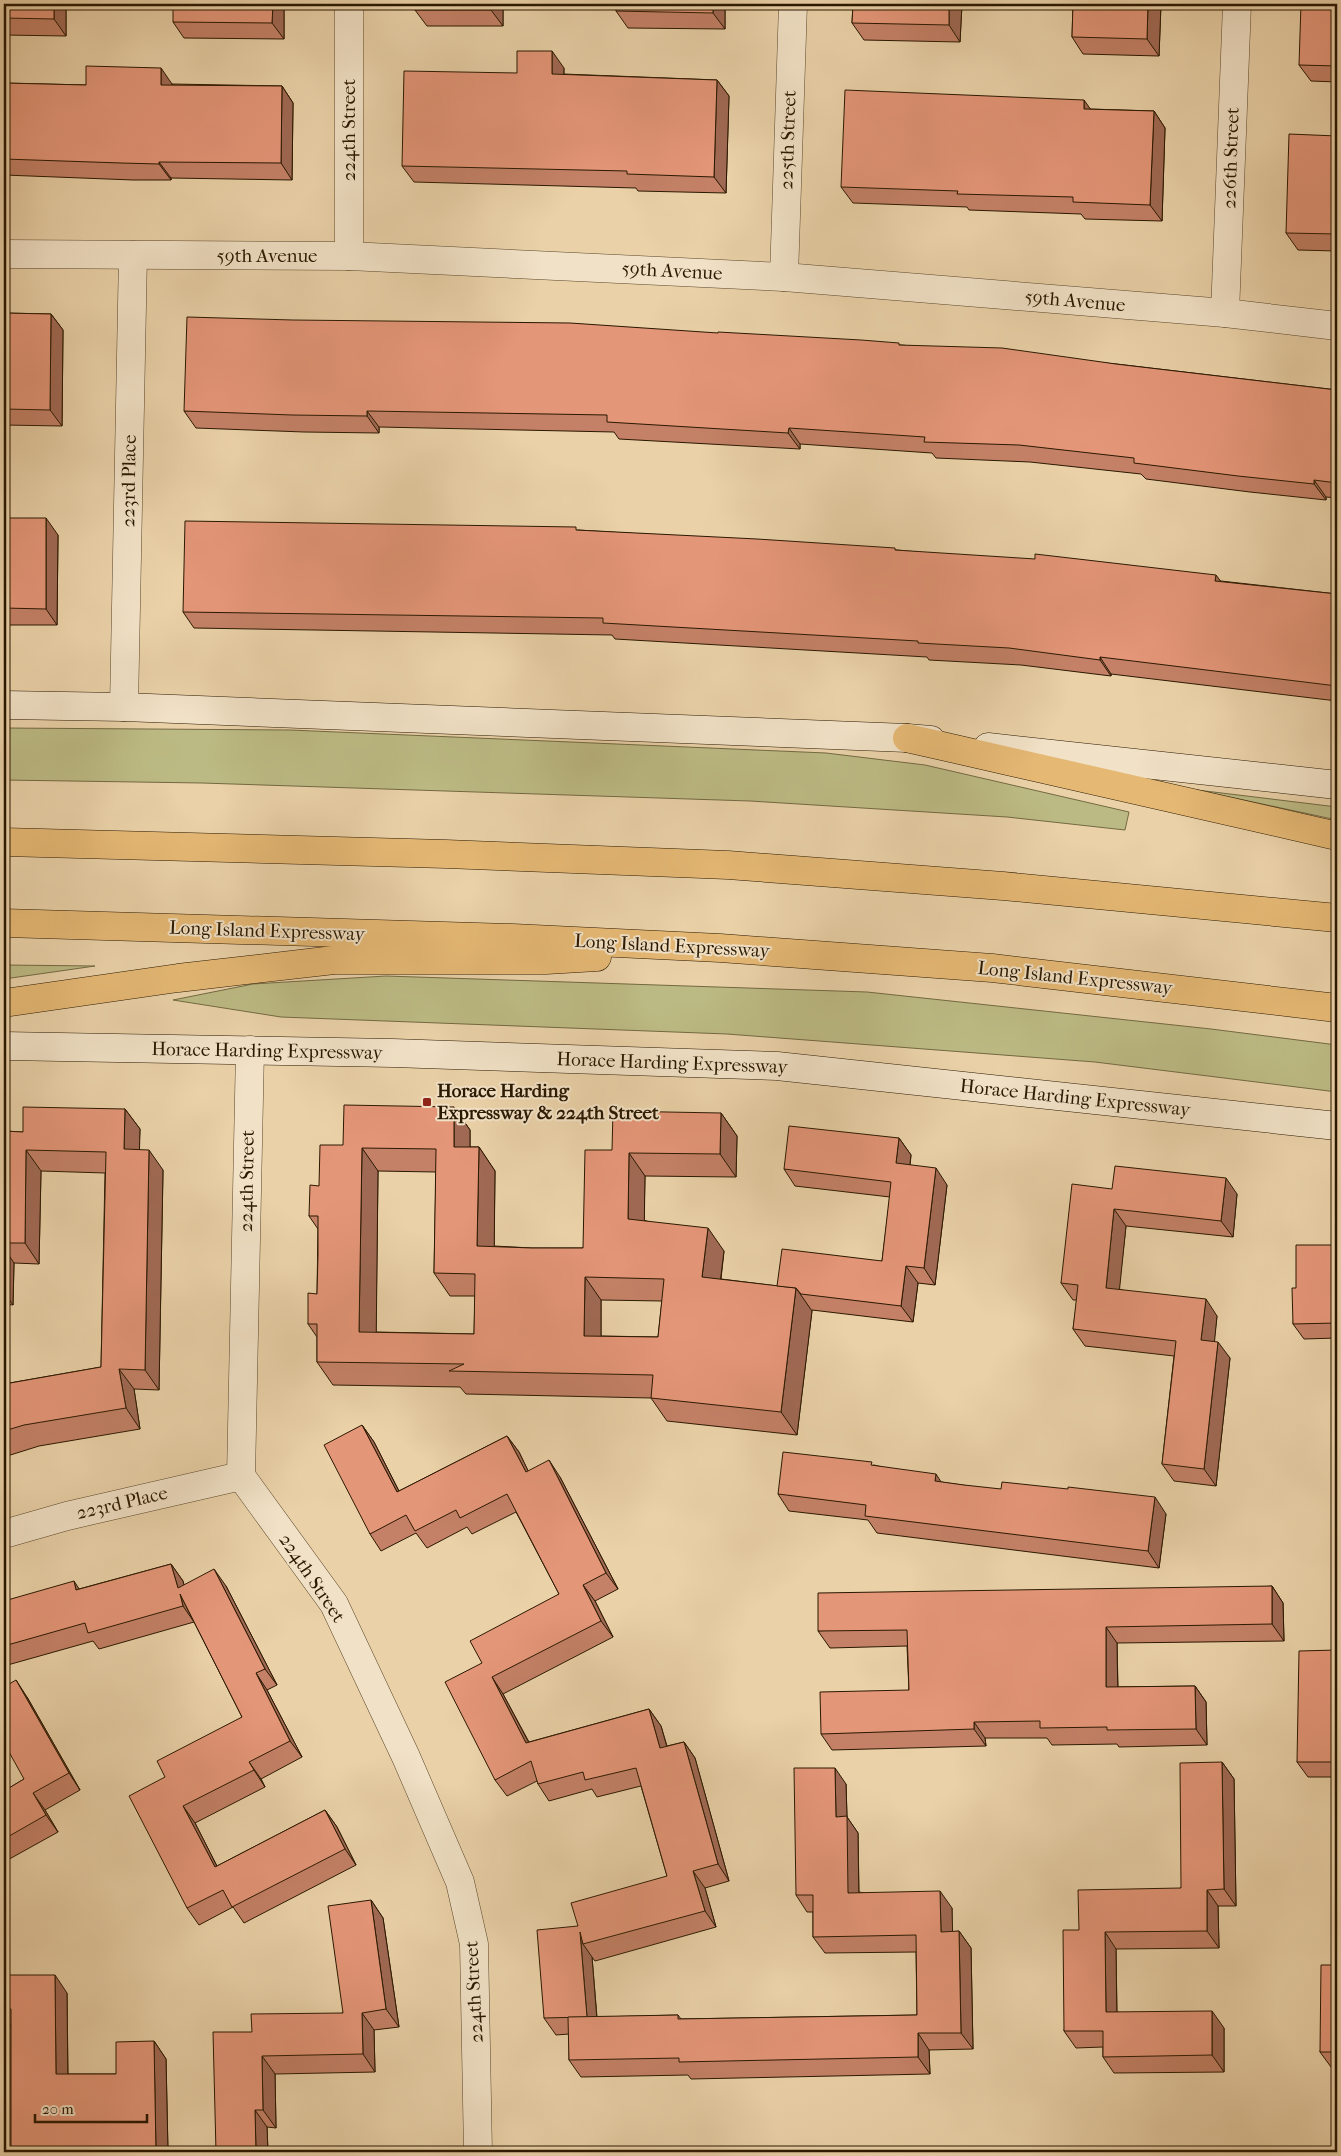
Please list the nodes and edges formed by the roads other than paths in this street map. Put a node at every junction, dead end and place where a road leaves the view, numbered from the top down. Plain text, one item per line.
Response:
1 (349, 4) edge
2 (793, 4) edge
3 (1236, 4) edge
4 (4, 254) edge
5 (134, 255) junction
6 (349, 256) junction
7 (784, 277) junction
8 (1225, 313) junction
9 (1337, 326) edge
10 (4, 705) edge
11 (124, 707) junction
12 (907, 738) junction
13 (1337, 785) edge
14 (1337, 836) edge
15 (4, 842) edge
16 (1337, 918) edge
17 (4, 923) edge
18 (720, 948) junction
19 (4, 1003) edge
20 (1337, 1008) edge
21 (4, 1046) edge
22 (250, 1050) junction
23 (1337, 1126) edge
24 (241, 1476) junction
25 (4, 1534) edge
26 (478, 2152) edge

1 - 6 street, 224th Street
2 - 7 street, 225th Street
3 - 8 street, 226th Street
4 - 5 street, 59th Avenue
5 - 6 street, 59th Avenue
5 - 11 street, 223rd Place
6 - 7 street, 59th Avenue
7 - 8 street, 59th Avenue
8 - 9 street, 59th Avenue
10 - 11 street
11 - 12 street
12 - 13 street
12 - 14 highway
15 - 16 highway
17 - 18 highway, Long Island Expressway
18 - 19 highway
18 - 20 highway, Long Island Expressway
21 - 22 street, Horace Harding Expressway
22 - 23 street, Horace Harding Expressway
22 - 24 street, 224th Street
24 - 25 street, 223rd Place
24 - 26 street, 224th Street

